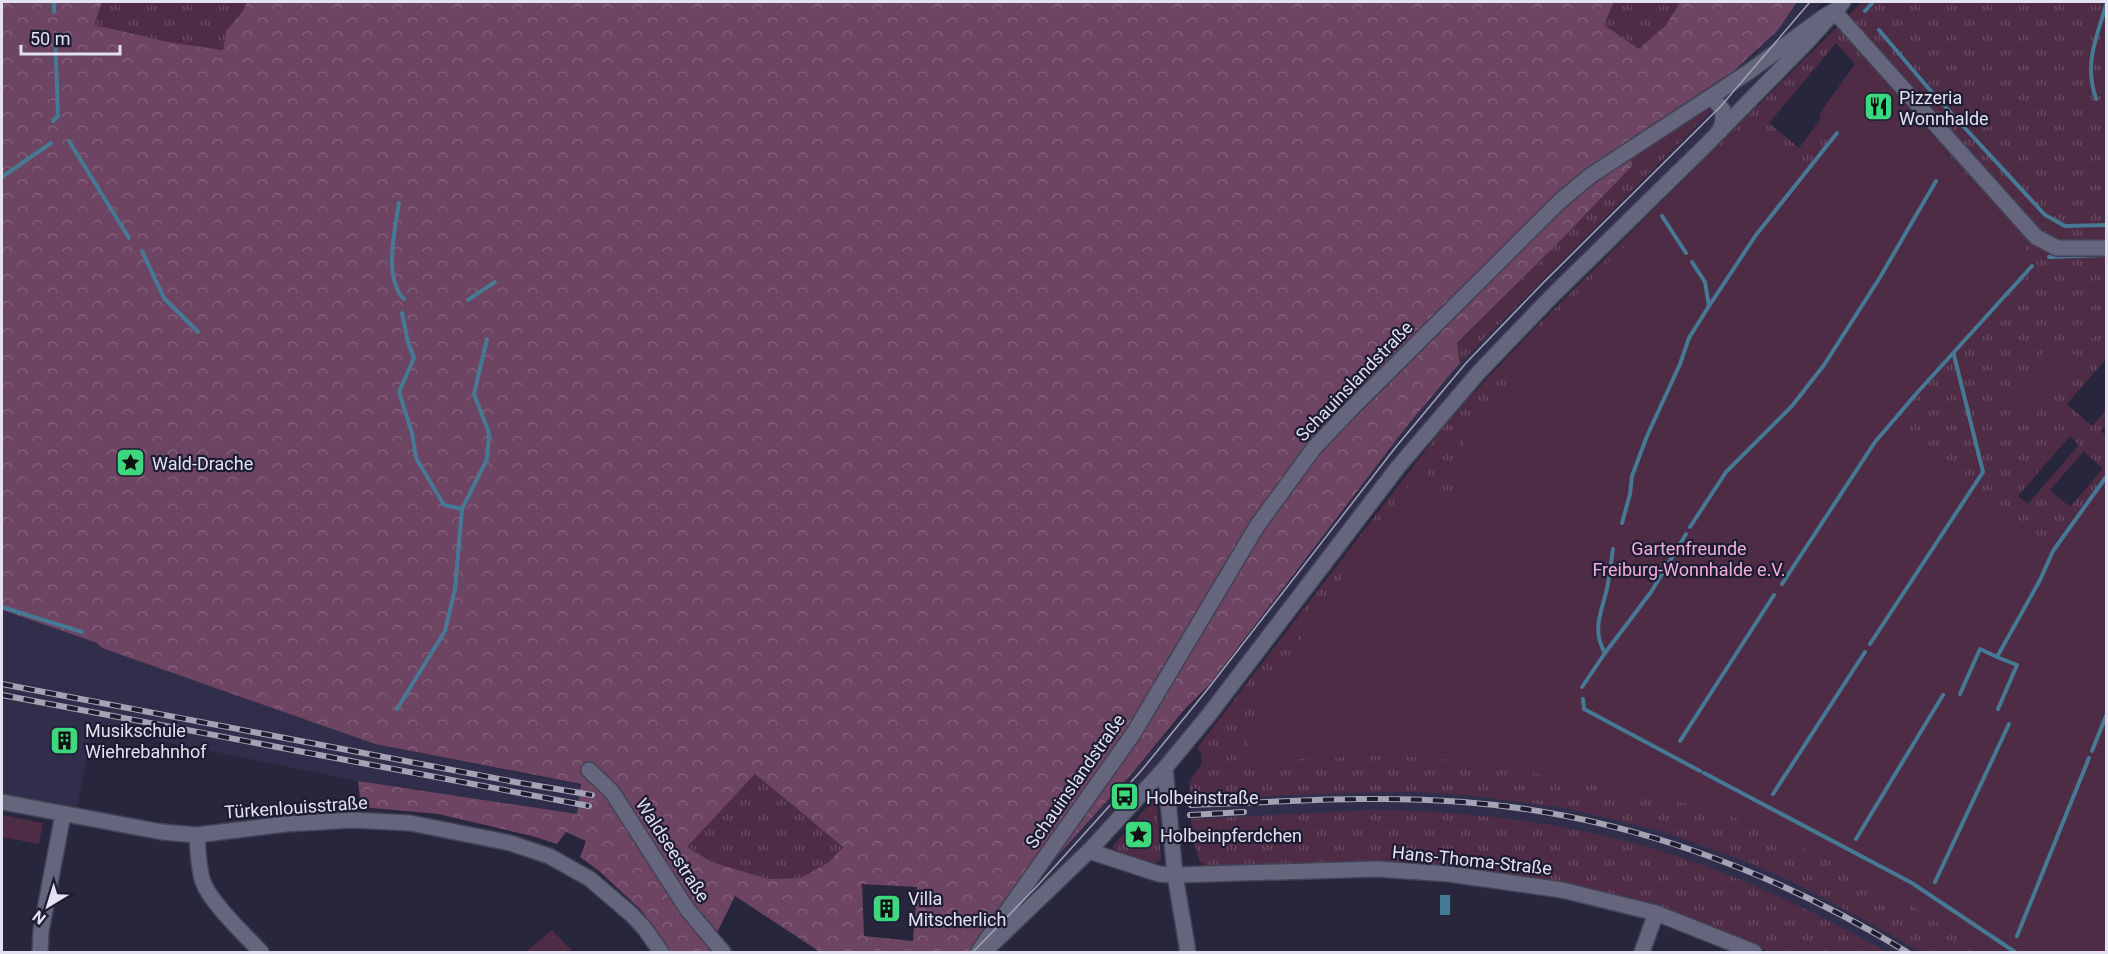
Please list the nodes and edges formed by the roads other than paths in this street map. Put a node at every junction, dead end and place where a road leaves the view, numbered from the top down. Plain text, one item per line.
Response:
1 (1839, 6) edge
2 (1709, 98) junction
3 (1719, 132) junction
4 (2106, 248) edge
5 (1165, 768) junction
6 (589, 770) dead end
7 (2, 802) edge
8 (63, 814) junction
9 (197, 835) junction
10 (1089, 851) junction
11 (1175, 875) junction
12 (1656, 913) junction
13 (39, 952) edge
14 (261, 952) edge
15 (661, 952) edge
16 (723, 952) edge
17 (978, 952) edge
18 (982, 952) edge
19 (1188, 952) edge
20 (1642, 952) edge
21 (1754, 952) edge

1 - 2 main road, Schauinslandstraße
1 - 3 main road
1 - 4 main road
2 - 3 main road
2 - 17 main road, Schauinslandstraße
3 - 5 main road
5 - 10 main road
5 - 11 main road
6 - 16 main road, Waldseestraße
7 - 8 main road, Türkenlouisstraße
8 - 9 main road, Türkenlouisstraße
8 - 13 main road
9 - 14 main road
9 - 15 main road, Türkenlouisstraße
10 - 11 main road
10 - 18 main road
11 - 12 main road, Hans-Thoma-Straße
11 - 19 main road
12 - 20 main road
12 - 21 main road, Hans-Thoma-Straße

